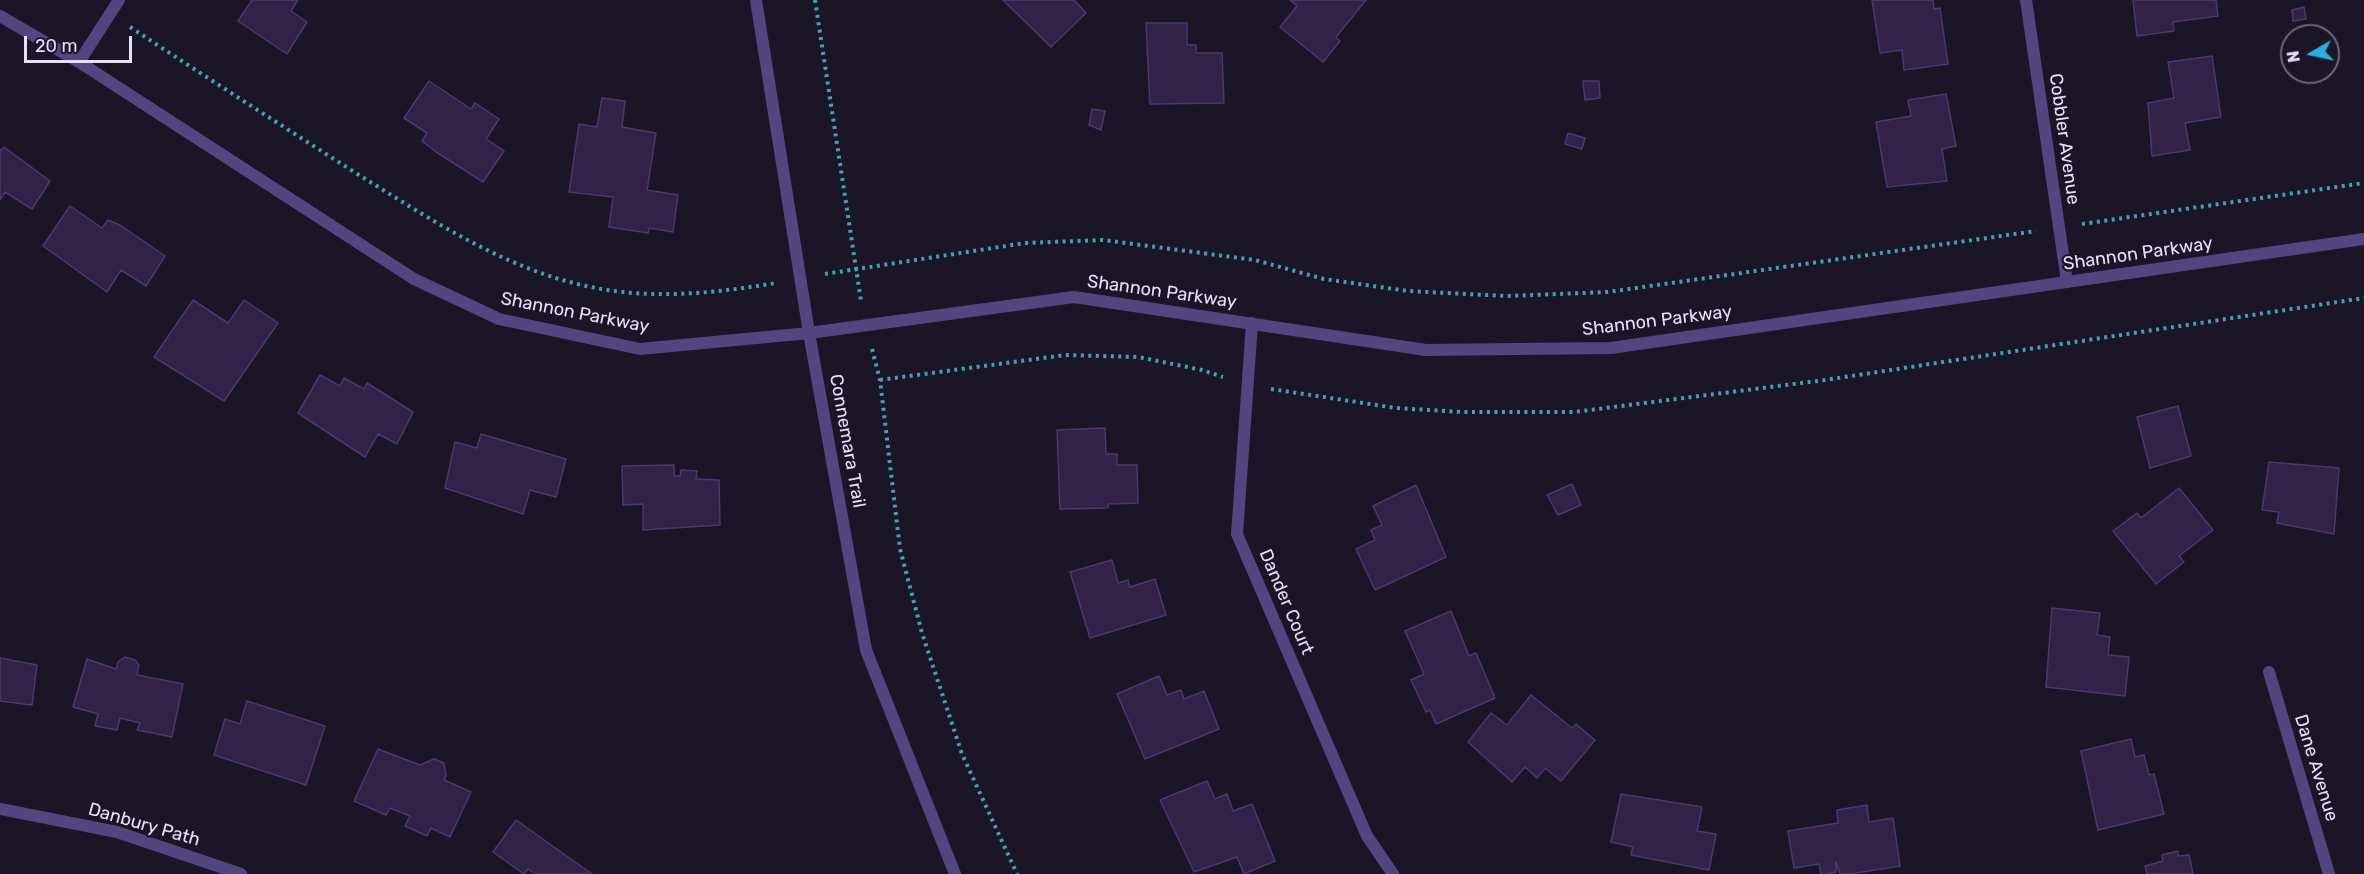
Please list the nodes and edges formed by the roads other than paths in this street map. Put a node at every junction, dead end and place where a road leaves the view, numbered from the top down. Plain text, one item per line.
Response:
1 (119, 0) edge
2 (756, 0) edge
3 (2026, 0) edge
4 (0, 16) edge
5 (79, 62) junction
6 (2364, 239) edge
7 (2067, 282) junction
8 (1252, 323) junction
9 (809, 333) junction
10 (2269, 672) dead end
11 (0, 809) edge
12 (241, 874) edge
13 (955, 874) edge
14 (1393, 874) edge
15 (2329, 874) edge

1 - 5 street
2 - 9 street, Connemara Trail
3 - 7 street, Cobbler Avenue
4 - 5 street, Shannon Parkway
5 - 9 street, Shannon Parkway
6 - 7 street, Shannon Parkway
7 - 8 street, Shannon Parkway
8 - 9 street, Shannon Parkway
8 - 14 street, Dander Court
9 - 13 street, Connemara Trail
10 - 15 street, Dane Avenue
11 - 12 street, Danbury Path

